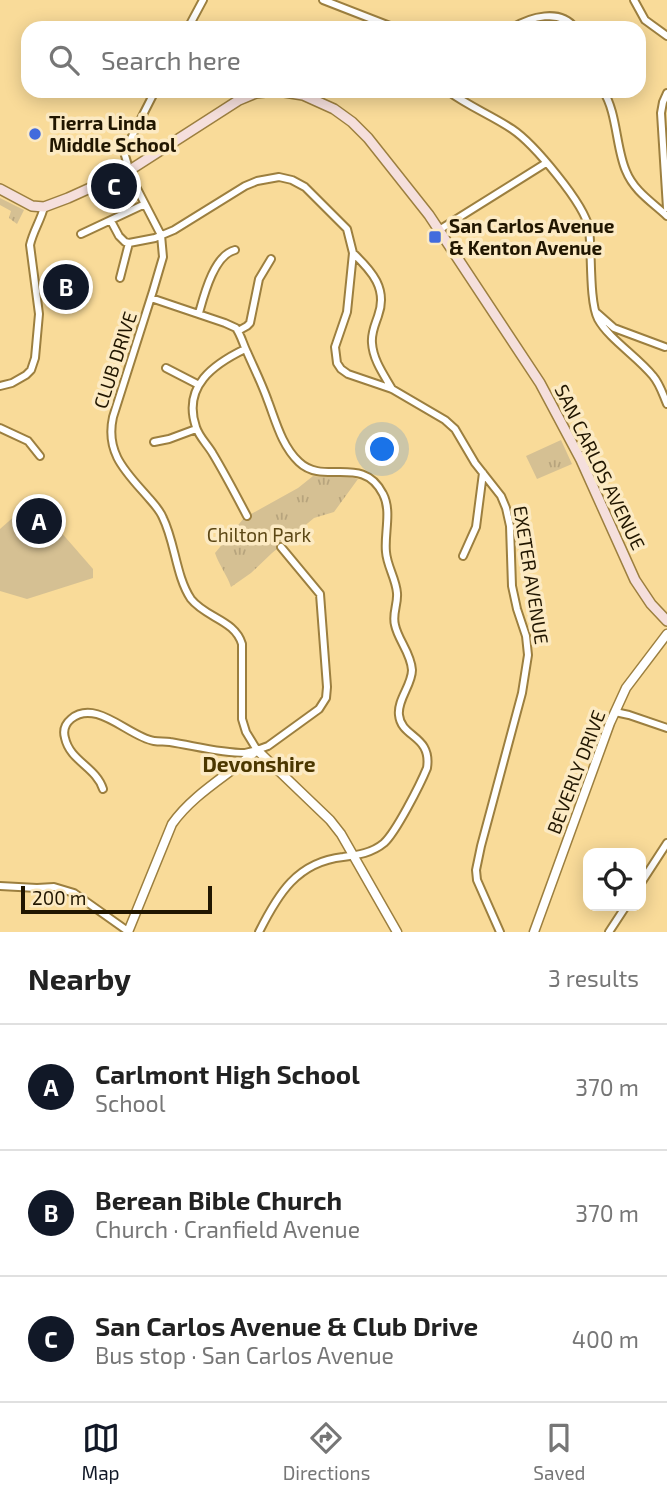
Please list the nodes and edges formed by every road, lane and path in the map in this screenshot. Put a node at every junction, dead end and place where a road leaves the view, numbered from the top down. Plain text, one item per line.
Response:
1 (203, 0) edge
2 (323, 0) edge
3 (634, 0) edge
4 (192, 21) edge
5 (377, 21) edge
6 (528, 21) edge
7 (567, 21) edge
8 (667, 36) edge
9 (667, 93) edge
10 (151, 98) edge
11 (244, 98) edge
12 (310, 98) edge
13 (457, 98) edge
14 (606, 98) edge
15 (546, 163) junction
16 (130, 170) junction
17 (0, 189) edge
18 (145, 204) junction
19 (44, 206) junction
20 (667, 208) edge
21 (667, 216) edge
22 (111, 221) junction
23 (439, 230) junction
24 (81, 234) dead end
25 (161, 235) junction
26 (129, 243) junction
27 (235, 250) dead end
28 (353, 253) junction
29 (271, 259) dead end
30 (120, 278) dead end
31 (151, 298) junction
32 (595, 312) junction
33 (199, 313) junction
34 (238, 331) junction
35 (665, 347) dead end
36 (245, 349) junction
37 (166, 368) dead end
38 (199, 385) junction
39 (0, 386) edge
40 (392, 389) junction
41 (667, 404) edge
42 (0, 428) edge
43 (196, 429) junction
44 (154, 442) dead end
45 (40, 456) dead end
46 (483, 473) junction
47 (247, 516) dead end
48 (281, 547) dead end
49 (463, 556) dead end
50 (667, 621) edge
51 (667, 634) edge
52 (615, 712) junction
53 (667, 727) edge
54 (257, 750) junction
55 (103, 789) dead end
56 (667, 843) edge
57 (355, 856) junction
58 (646, 875) edge
59 (0, 886) edge
60 (623, 911) edge
61 (128, 932) edge
62 (259, 932) edge
63 (397, 932) edge
64 (500, 932) edge
65 (534, 932) edge
66 (609, 932) edge

1 - 4 street
2 - 5 street
3 - 8 street
6 - 7 street
9 - 20 street
10 - 16 street
11 - 16 main road, SAN CARLOS AVENUE
12 - 23 main road, SAN CARLOS AVENUE
13 - 15 street
14 - 21 street
15 - 23 street
15 - 32 street
16 - 18 street
16 - 19 main road, SAN CARLOS AVENUE
17 - 19 main road
18 - 22 street
18 - 25 street
19 - 39 street
22 - 24 street
22 - 26 street
23 - 50 main road, SAN CARLOS AVENUE
25 - 26 street, EXETER AVENUE
25 - 28 street, EXETER AVENUE
25 - 31 street, CLUB DRIVE
26 - 30 street
27 - 33 street
28 - 40 street
28 - 40 street, EXETER AVENUE
29 - 34 street
31 - 33 street
31 - 54 street, CLUB DRIVE
32 - 35 street
32 - 41 street
33 - 34 street
34 - 36 street
36 - 38 street
36 - 57 street
37 - 38 street
38 - 43 street
40 - 46 street, EXETER AVENUE
42 - 45 street
43 - 44 street
43 - 47 street
46 - 49 street
46 - 64 street, EXETER AVENUE
48 - 54 street
51 - 52 street, BEVERLY DRIVE
52 - 53 street
52 - 65 street, BEVERLY DRIVE
54 - 55 street
54 - 57 street
54 - 61 street
56 - 58 street
57 - 62 street
57 - 63 street
59 - 61 street
60 - 66 street

